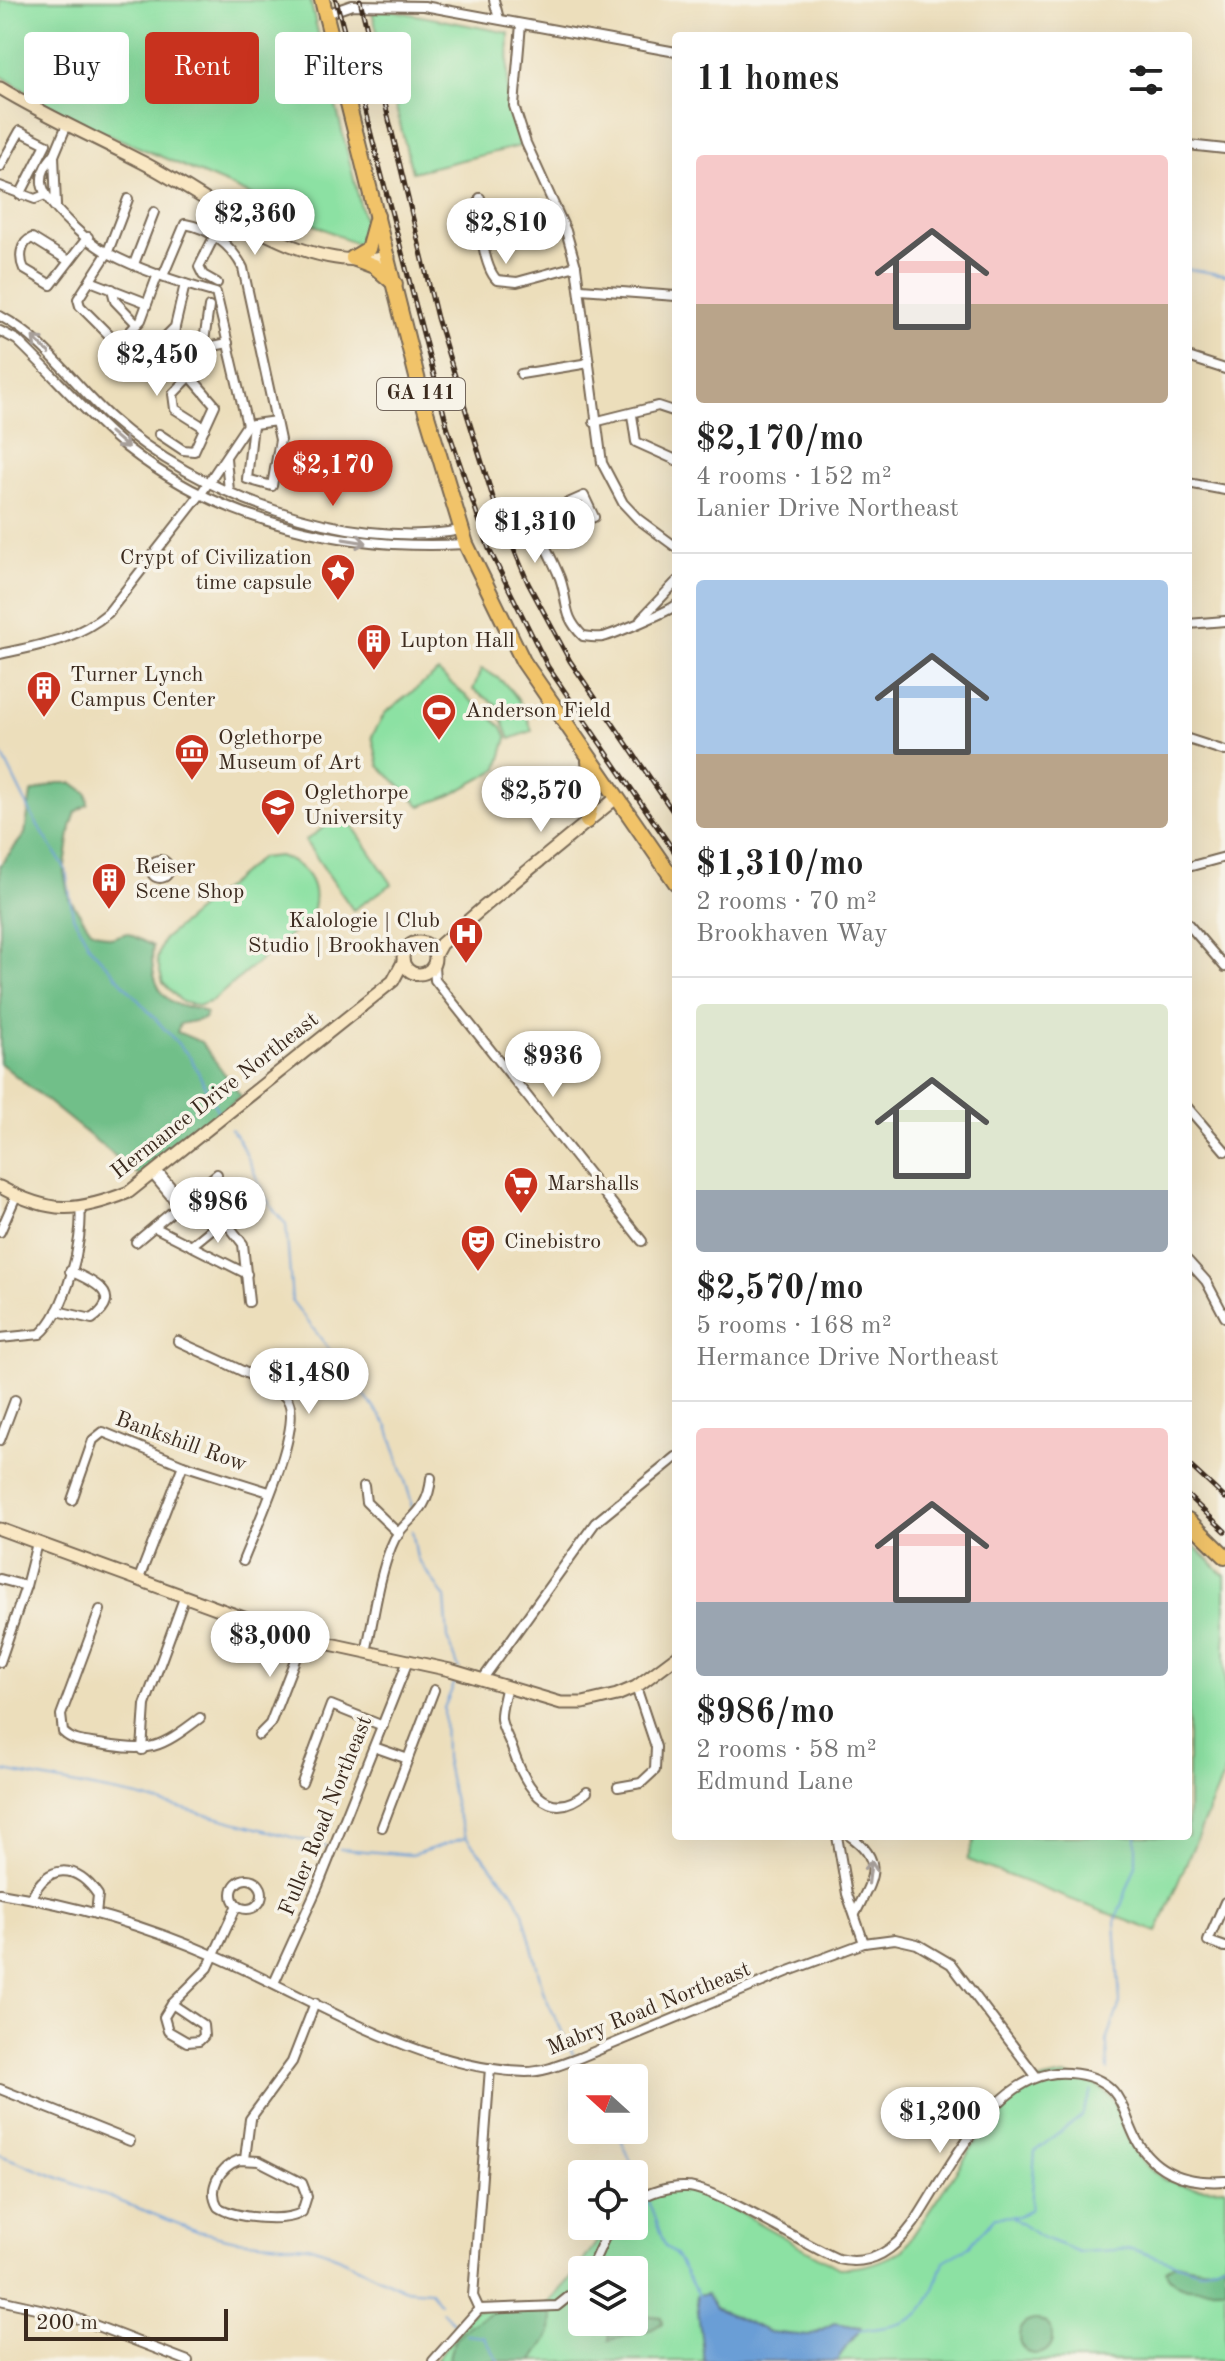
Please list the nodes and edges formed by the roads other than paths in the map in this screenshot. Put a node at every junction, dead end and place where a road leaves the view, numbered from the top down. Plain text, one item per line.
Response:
1 (494, 0) edge
2 (324, 7) edge
3 (499, 19) junction
4 (521, 24) junction
5 (672, 51) edge
6 (0, 88) edge
7 (66, 127) junction
8 (1192, 145) edge
9 (1225, 149) edge
10 (54, 155) junction
11 (0, 167) edge
12 (0, 186) edge
13 (20, 195) junction
14 (45, 195) junction
15 (480, 198) dead end
16 (128, 199) dead end
17 (56, 207) junction
18 (154, 212) dead end
19 (378, 216) junction
20 (88, 237) junction
21 (214, 237) junction
22 (107, 254) junction
23 (389, 257) junction
24 (353, 258) junction
25 (69, 261) junction
26 (134, 264) junction
27 (576, 266) junction
28 (160, 275) junction
29 (90, 281) junction
30 (217, 283) dead end
31 (185, 284) junction
32 (395, 284) junction
33 (112, 289) junction
34 (581, 289) junction
35 (672, 296) edge
36 (147, 303) junction
37 (209, 307) dead end
38 (0, 316) edge
39 (137, 324) junction
40 (175, 327) junction
41 (0, 331) edge
42 (228, 343) junction
43 (203, 348) junction
44 (1192, 358) edge
45 (589, 363) junction
46 (1225, 369) edge
47 (521, 374) dead end
48 (190, 376) junction
49 (672, 411) edge
50 (632, 415) junction
51 (276, 421) junction
52 (594, 422) junction
53 (250, 425) junction
54 (205, 428) junction
55 (159, 434) dead end
56 (226, 457) junction
57 (672, 458) edge
58 (215, 472) junction
59 (229, 479) junction
60 (208, 483) junction
61 (1192, 484) edge
62 (1225, 490) edge
63 (229, 491) junction
64 (200, 495) junction
65 (464, 537) junction
66 (541, 539) junction
67 (672, 544) edge
68 (672, 587) edge
69 (672, 608) edge
70 (643, 617) junction
71 (1225, 621) edge
72 (1192, 624) edge
73 (0, 654) edge
74 (1192, 740) edge
75 (1225, 751) edge
76 (589, 760) junction
77 (615, 799) junction
78 (587, 821) junction
79 (1225, 857) edge
80 (1192, 866) edge
81 (672, 877) edge
82 (485, 906) junction
83 (1192, 929) edge
84 (426, 943) junction
85 (407, 967) junction
86 (1225, 967) edge
87 (432, 969) junction
88 (1192, 1113) edge
89 (1225, 1151) edge
90 (155, 1173) junction
91 (217, 1174) dead end
92 (0, 1187) edge
93 (200, 1189) junction
94 (16, 1196) junction
95 (181, 1204) junction
96 (80, 1207) junction
97 (224, 1219) junction
98 (154, 1227) junction
99 (0, 1232) edge
100 (642, 1241) dead end
101 (136, 1242) dead end
102 (191, 1246) junction
103 (1192, 1265) edge
104 (70, 1271) junction
105 (247, 1274) junction
106 (249, 1302) dead end
107 (57, 1311) junction
108 (1225, 1317) edge
109 (0, 1338) edge
110 (178, 1341) dead end
111 (15, 1400) dead end
112 (0, 1440) edge
113 (672, 1460) edge
114 (183, 1465) junction
115 (431, 1478) dead end
116 (364, 1486) dead end
117 (269, 1492) junction
118 (72, 1500) dead end
119 (1192, 1524) edge
120 (0, 1529) edge
121 (399, 1534) junction
122 (37, 1543) junction
123 (1225, 1556) edge
124 (243, 1561) dead end
125 (0, 1579) edge
126 (138, 1581) junction
127 (26, 1586) junction
128 (184, 1598) junction
129 (100, 1610) dead end
130 (303, 1639) junction
131 (366, 1652) junction
132 (672, 1660) edge
133 (408, 1661) junction
134 (0, 1662) edge
135 (478, 1679) junction
136 (636, 1687) junction
137 (506, 1688) junction
138 (434, 1690) dead end
139 (200, 1718) dead end
140 (383, 1726) junction
141 (259, 1735) dead end
142 (374, 1747) junction
143 (142, 1750) junction
144 (408, 1759) junction
145 (302, 1783) dead end
146 (618, 1787) dead end
147 (587, 1792) dead end
148 (382, 1827) dead end
149 (838, 1840) edge
150 (855, 1840) edge
151 (0, 1893) edge
152 (31, 1898) junction
153 (1225, 1902) edge
154 (237, 1905) dead end
155 (96, 1914) junction
156 (855, 1914) junction
157 (864, 1943) junction
158 (1225, 1947) edge
159 (215, 1956) junction
160 (274, 1983) junction
161 (315, 2003) junction
162 (172, 2004) junction
163 (490, 2068) junction
164 (1036, 2076) junction
165 (0, 2089) edge
166 (130, 2141) dead end
167 (245, 2159) junction
168 (1225, 2181) edge
169 (648, 2194) edge
170 (568, 2297) edge
171 (0, 2300) edge
172 (479, 2309) junction
173 (188, 2361) edge
174 (433, 2361) edge

1 - 3 street
2 - 3 street
2 - 19 highway, GA 141
3 - 4 street
4 - 5 street
4 - 27 street
6 - 7 street
7 - 10 street
7 - 24 street
8 - 9 street
10 - 14 street
10 - 17 street
11 - 13 street
12 - 13 street
13 - 14 street
14 - 17 street
15 - 27 street
16 - 22 street
17 - 20 street
18 - 26 street
19 - 23 highway, GA 141
19 - 24 highway
20 - 22 street
20 - 25 street
21 - 28 street
21 - 30 street
21 - 51 street
22 - 26 street
22 - 29 street
23 - 24 street
23 - 32 highway, GA 141
24 - 32 highway
25 - 25 street
26 - 28 street
27 - 34 street
28 - 31 street
28 - 36 street
29 - 33 street
29 - 39 street
31 - 40 street
31 - 42 street
32 - 65 highway, GA 141
33 - 36 street
33 - 39 street
34 - 35 street
34 - 45 street
36 - 39 street
37 - 43 street
60 -> 38 street
40 - 40 street
41 -> 64 street
42 - 43 street
42 - 53 street
43 - 48 street
44 - 46 street
45 - 47 street
45 - 52 street
48 - 54 street
48 - 54 street
49 - 50 street
50 - 52 street
50 - 57 street
51 - 53 street
51 - 53 street
52 - 67 street
53 - 56 street
54 - 55 street
56 - 58 street
56 - 59 street
58 - 59 street
58 - 60 street
59 - 63 street
60 - 63 street
60 - 64 street
61 - 62 street
63 - 65 street
64 -> 65 street
64 - 73 street
65 - 76 highway, GA 141
66 - 66 street
66 - 70 street
68 - 70 street
69 - 70 street
71 - 72 street
74 - 75 street
76 - 77 highway, GA 141
76 - 78 highway
77 - 78 street, Hermance Drive Northeast
77 - 81 highway, GA 141
78 - 82 street, Hermance Drive Northeast
79 - 80 street
82 - 84 street, Hermance Drive Northeast
82 - 87 street, Hermance Drive Northeast
83 - 86 street
84 - 85 street, Hermance Drive Northeast
84 - 87 street
85 - 87 street, Hermance Drive Northeast
85 - 90 street, Hermance Drive Northeast
87 - 100 street
88 - 89 street
90 - 95 street
90 - 96 street, Hermance Drive Northeast
91 - 93 street
92 - 94 street, Hermance Drive Northeast
93 - 95 street
93 - 97 street
94 - 96 street, Hermance Drive Northeast
94 - 99 street
95 - 98 street
96 - 104 street
97 - 102 street
97 - 105 street
98 - 101 street
98 - 102 street
102 - 105 street
103 - 108 street
104 - 107 street
104 - 107 street
105 - 106 street
107 - 109 street
110 - 117 street
111 - 112 street
113 - 135 street
114 - 117 street, Bankshill Row
114 - 118 street, Bankshill Row
114 - 126 street
115 - 121 street
116 - 121 street
117 - 124 street
119 - 123 highway
120 - 122 street
121 - 131 street
122 - 126 street
122 - 127 street
125 - 127 street
126 - 128 street
127 - 134 street
128 - 130 street
128 - 143 street
129 - 143 street
130 - 131 street
130 - 141 street
131 - 133 street
132 - 136 street
133 - 135 street
133 - 140 street, Fuller Road Northeast
135 - 137 street
136 - 137 street
136 - 146 street
137 - 147 street
138 - 144 street
139 - 143 street
140 - 142 street, Fuller Road Northeast
140 - 145 street
142 - 144 street
142 - 160 street, Fuller Road Northeast
144 - 148 street
149 - 156 street
156 -> 150 street
151 - 152 street, Mabry Road Northeast
152 - 155 street, Mabry Road Northeast
152 - 155 street
153 - 158 street
154 - 159 street
155 - 159 street, Mabry Road Northeast
156 - 157 street
157 - 163 street, Mabry Road Northeast
157 - 164 street, Mabry Road Northeast
159 - 160 street, Mabry Road Northeast
159 - 162 street
160 - 161 street, Mabry Road Northeast
161 - 163 street, Mabry Road Northeast
161 - 167 street
162 - 162 street
163 - 172 street
164 - 168 street
164 - 169 street
165 - 166 street
167 - 167 street
170 - 172 street
171 - 173 street
172 - 174 street

